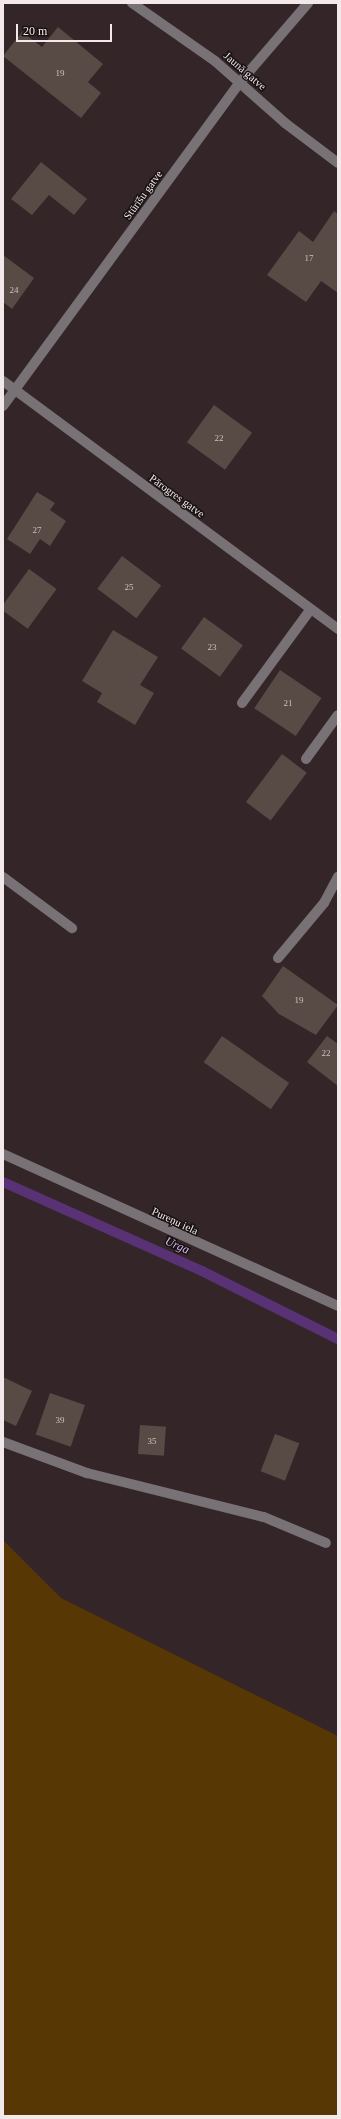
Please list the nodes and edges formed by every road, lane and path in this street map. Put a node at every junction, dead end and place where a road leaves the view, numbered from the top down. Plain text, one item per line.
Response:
1 (132, 3) edge
2 (308, 3) edge
3 (241, 81) junction
4 (338, 163) edge
5 (3, 381) edge
6 (13, 388) junction
7 (3, 406) edge
8 (310, 610) junction
9 (338, 629) edge
10 (242, 703) dead end
11 (338, 715) edge
12 (306, 759) dead end
13 (3, 877) edge
14 (338, 877) edge
15 (72, 928) dead end
16 (278, 958) dead end
17 (3, 1154) edge
18 (338, 1306) edge
19 (3, 1442) edge
20 (326, 1543) dead end

1 - 3 street, Jaunā gatve
2 - 3 street, Stūrīšu gatve
3 - 4 street, Jaunā gatve
3 - 6 street, Stūrīšu gatve
5 - 6 street, Pārogres gatve
6 - 7 street, Stūrīšu gatve
6 - 8 street, Pārogres gatve
8 - 9 street, Pārogres gatve
8 - 10 street
11 - 12 street
13 - 15 street
14 - 16 street
17 - 18 street, Pureņu iela
19 - 20 street

